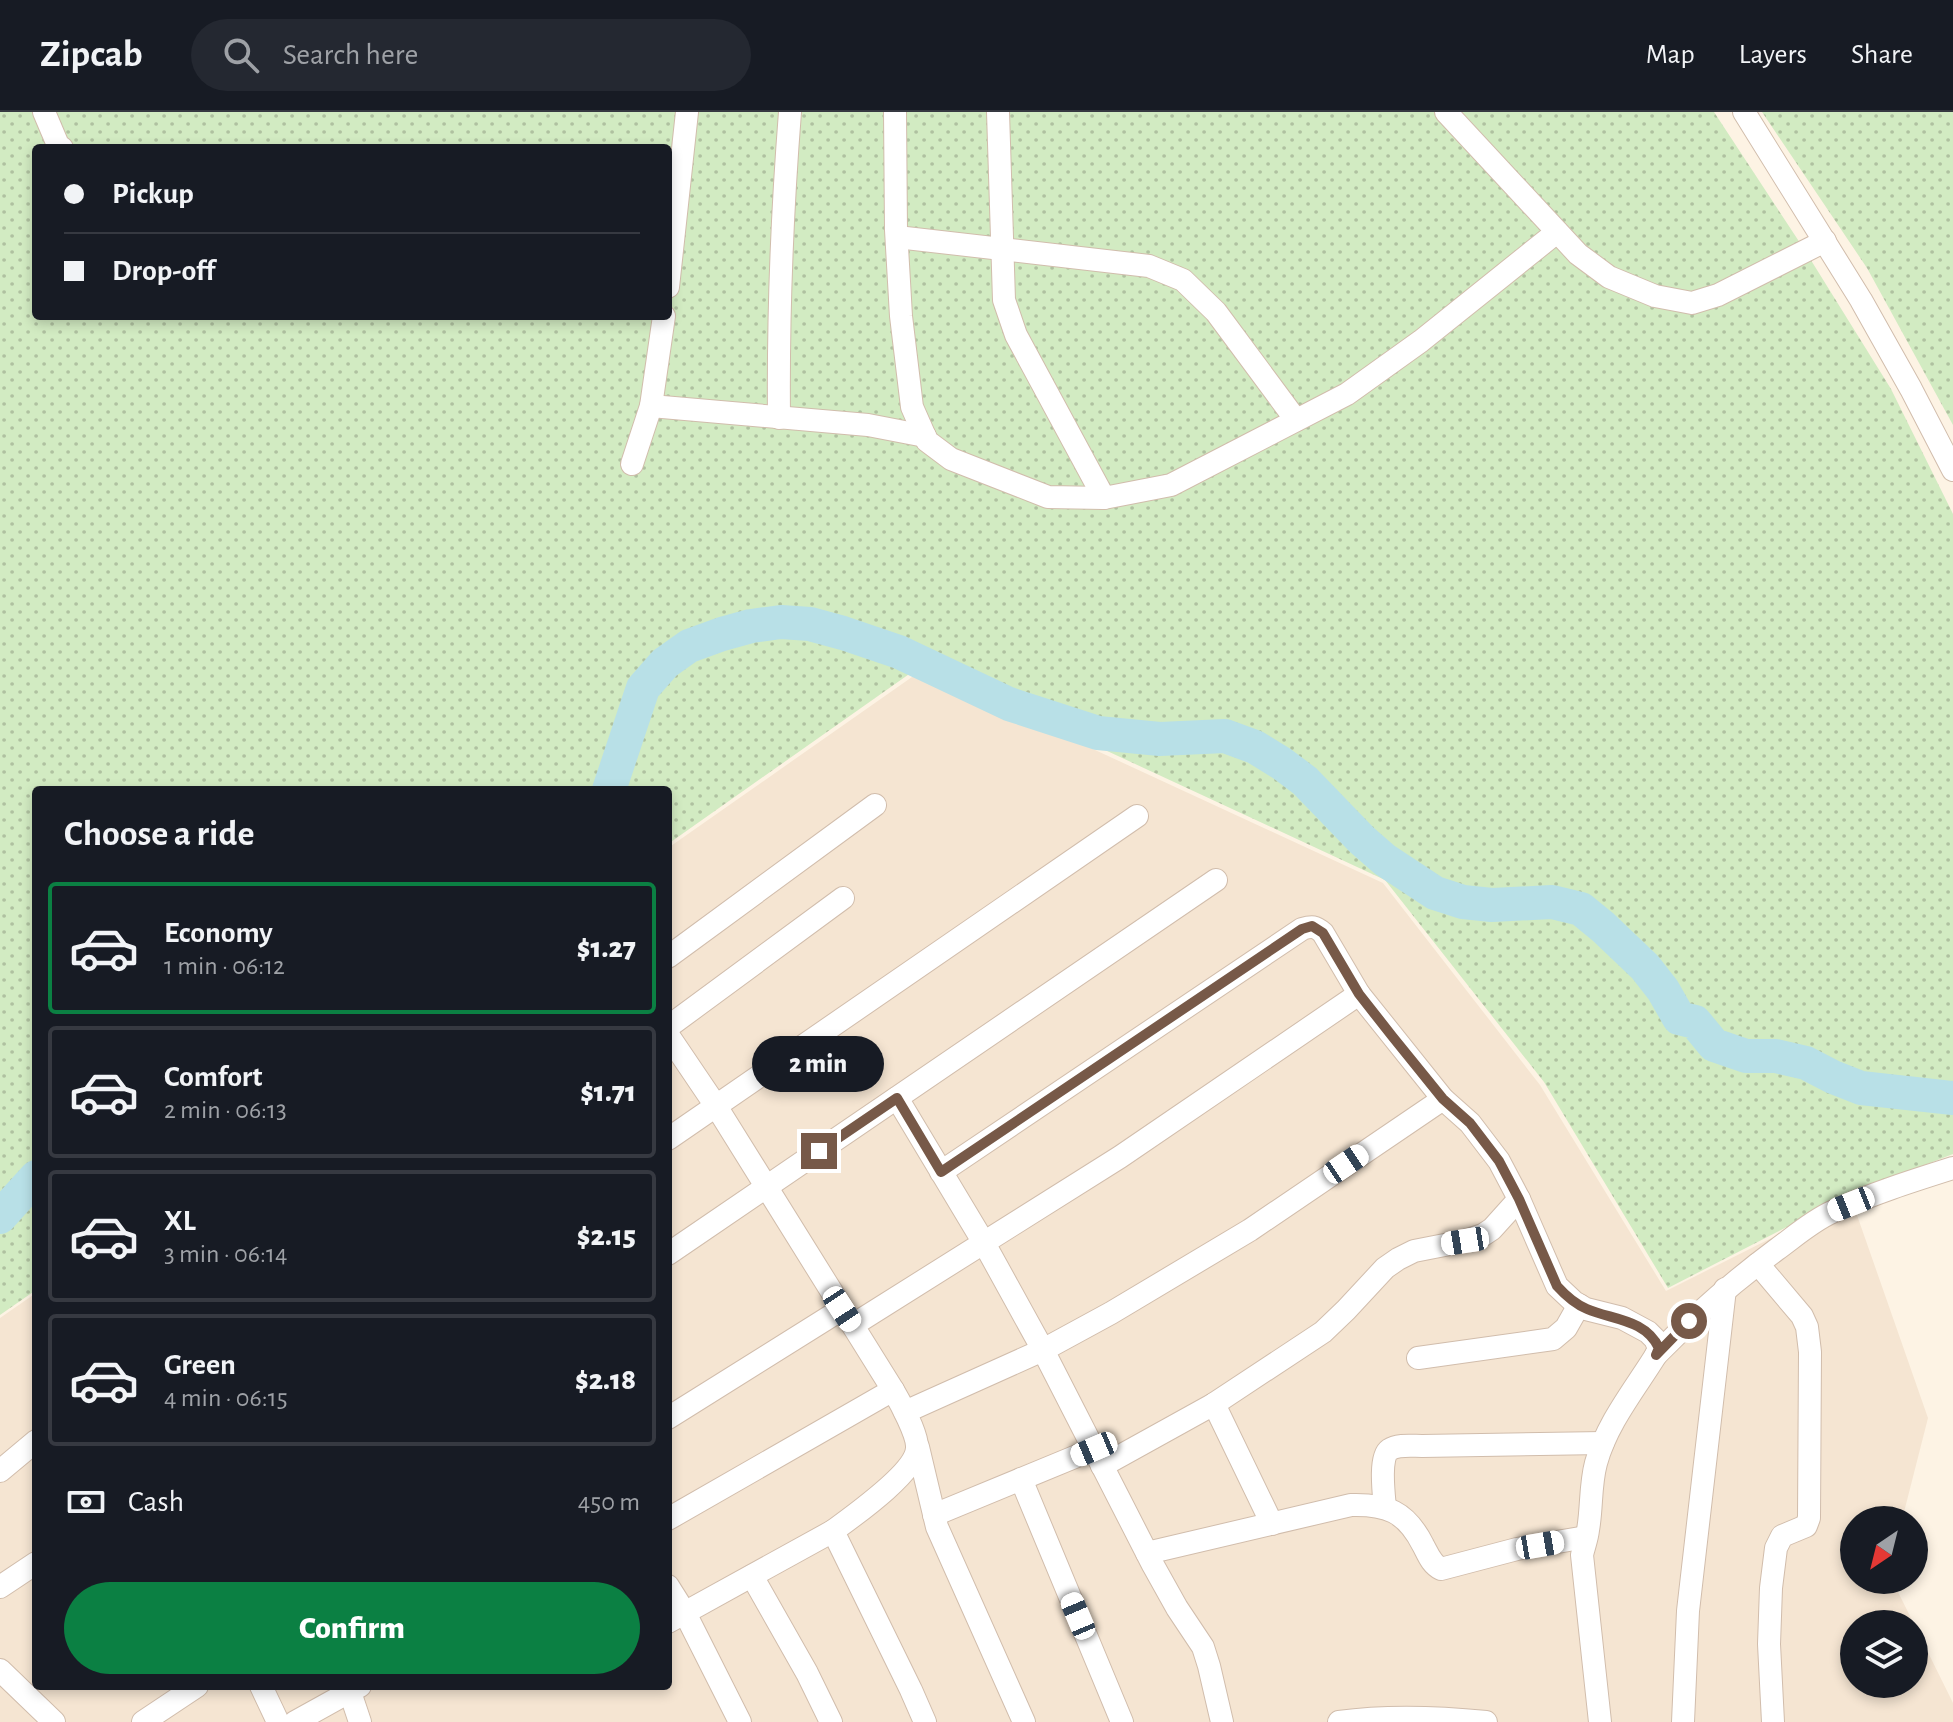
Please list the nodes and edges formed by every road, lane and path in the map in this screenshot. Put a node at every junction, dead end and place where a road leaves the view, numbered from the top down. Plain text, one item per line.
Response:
1 (44, 112) edge
2 (687, 112) edge
3 (790, 112) edge
4 (895, 112) edge
5 (998, 112) edge
6 (1446, 112) edge
7 (1744, 112) edge
8 (58, 144) edge
9 (1557, 232) junction
10 (897, 237) junction
11 (1825, 241) junction
12 (1002, 248) junction
13 (672, 250) edge
14 (663, 320) edge
15 (651, 406) junction
16 (779, 418) junction
17 (1296, 420) junction
18 (925, 436) junction
19 (632, 464) dead end
20 (1953, 470) edge
21 (1104, 498) junction
22 (875, 805) dead end
23 (1137, 816) dead end
24 (1216, 880) dead end
25 (843, 898) dead end
26 (672, 954) edge
27 (1359, 994) junction
28 (672, 1024) edge
29 (672, 1041) edge
30 (897, 1098) junction
31 (1443, 1099) junction
32 (716, 1106) junction
33 (672, 1136) edge
34 (1953, 1168) edge
35 (941, 1172) junction
36 (767, 1187) junction
37 (1519, 1199) junction
38 (984, 1243) junction
39 (672, 1251) edge
40 (1758, 1264) junction
41 (1725, 1289) junction
42 (1579, 1305) junction
43 (848, 1317) junction
44 (1043, 1350) junction
45 (1656, 1355) junction
46 (1418, 1358) dead end
47 (893, 1390) junction
48 (1214, 1404) junction
49 (905, 1412) junction
50 (672, 1416) edge
51 (1603, 1443) junction
52 (32, 1444) edge
53 (918, 1447) junction
54 (1098, 1457) junction
55 (0, 1471) edge
56 (1021, 1479) junction
57 (1385, 1508) junction
58 (934, 1515) junction
59 (672, 1517) edge
60 (1272, 1524) junction
61 (833, 1531) junction
62 (1586, 1537) junction
63 (1147, 1553) junction
64 (32, 1566) edge
65 (752, 1576) junction
66 (0, 1587) edge
67 (676, 1617) edge
68 (16, 1684) edge
69 (191, 1690) edge
70 (263, 1690) edge
71 (353, 1690) edge
72 (355, 1690) edge
73 (734, 1720) edge
74 (1382, 1720) edge
75 (54, 1722) edge
76 (143, 1722) edge
77 (278, 1722) edge
78 (295, 1722) edge
79 (360, 1722) edge
80 (831, 1722) edge
81 (925, 1722) edge
82 (1024, 1722) edge
83 (1122, 1722) edge
84 (1222, 1722) edge
85 (1339, 1722) edge
86 (1486, 1722) edge
87 (1600, 1722) edge
88 (1683, 1722) edge
89 (1773, 1722) edge

1 - 8 street
2 - 13 street
3 - 16 street
4 - 10 street
5 - 12 street
6 - 9 street
7 - 11 street
9 - 11 street
9 - 17 street
10 - 12 street
10 - 18 street
11 - 20 street
12 - 17 street
12 - 21 street
14 - 15 street
15 - 16 street
15 - 19 street
16 - 18 street
17 - 21 street
18 - 21 street
22 - 26 street
23 - 32 street
24 - 30 street
25 - 28 street
27 - 31 street
27 - 35 street
27 - 38 street
29 - 32 street
30 - 35 street
30 - 36 street
31 - 37 street
31 - 44 street
32 - 33 street
32 - 36 street
34 - 40 street
35 - 38 street
36 - 39 street
36 - 43 street
37 - 42 street
37 - 48 street
38 - 43 street
38 - 44 street
40 - 41 street
40 - 89 street
41 - 45 street
41 - 88 street
42 - 45 street
42 - 46 street
43 - 47 street
43 - 50 street
44 - 49 street
44 - 54 street
45 - 51 street
47 - 49 street
47 - 59 street
48 - 54 street
48 - 60 street
49 - 53 street
51 - 57 street
51 - 62 street
52 - 55 street
53 - 58 street
53 - 61 street
54 - 56 street
54 - 63 street
56 - 58 street
56 - 83 street
57 - 60 street
57 - 62 street
58 - 82 street
60 - 63 street
61 - 65 street
61 - 81 street
62 - 87 street
63 - 84 street
64 - 66 street
65 - 67 street
65 - 80 street
67 - 73 street
68 - 75 street
69 - 76 street
70 - 77 street
71 - 78 street
72 - 79 street
74 - 85 street
74 - 86 street

